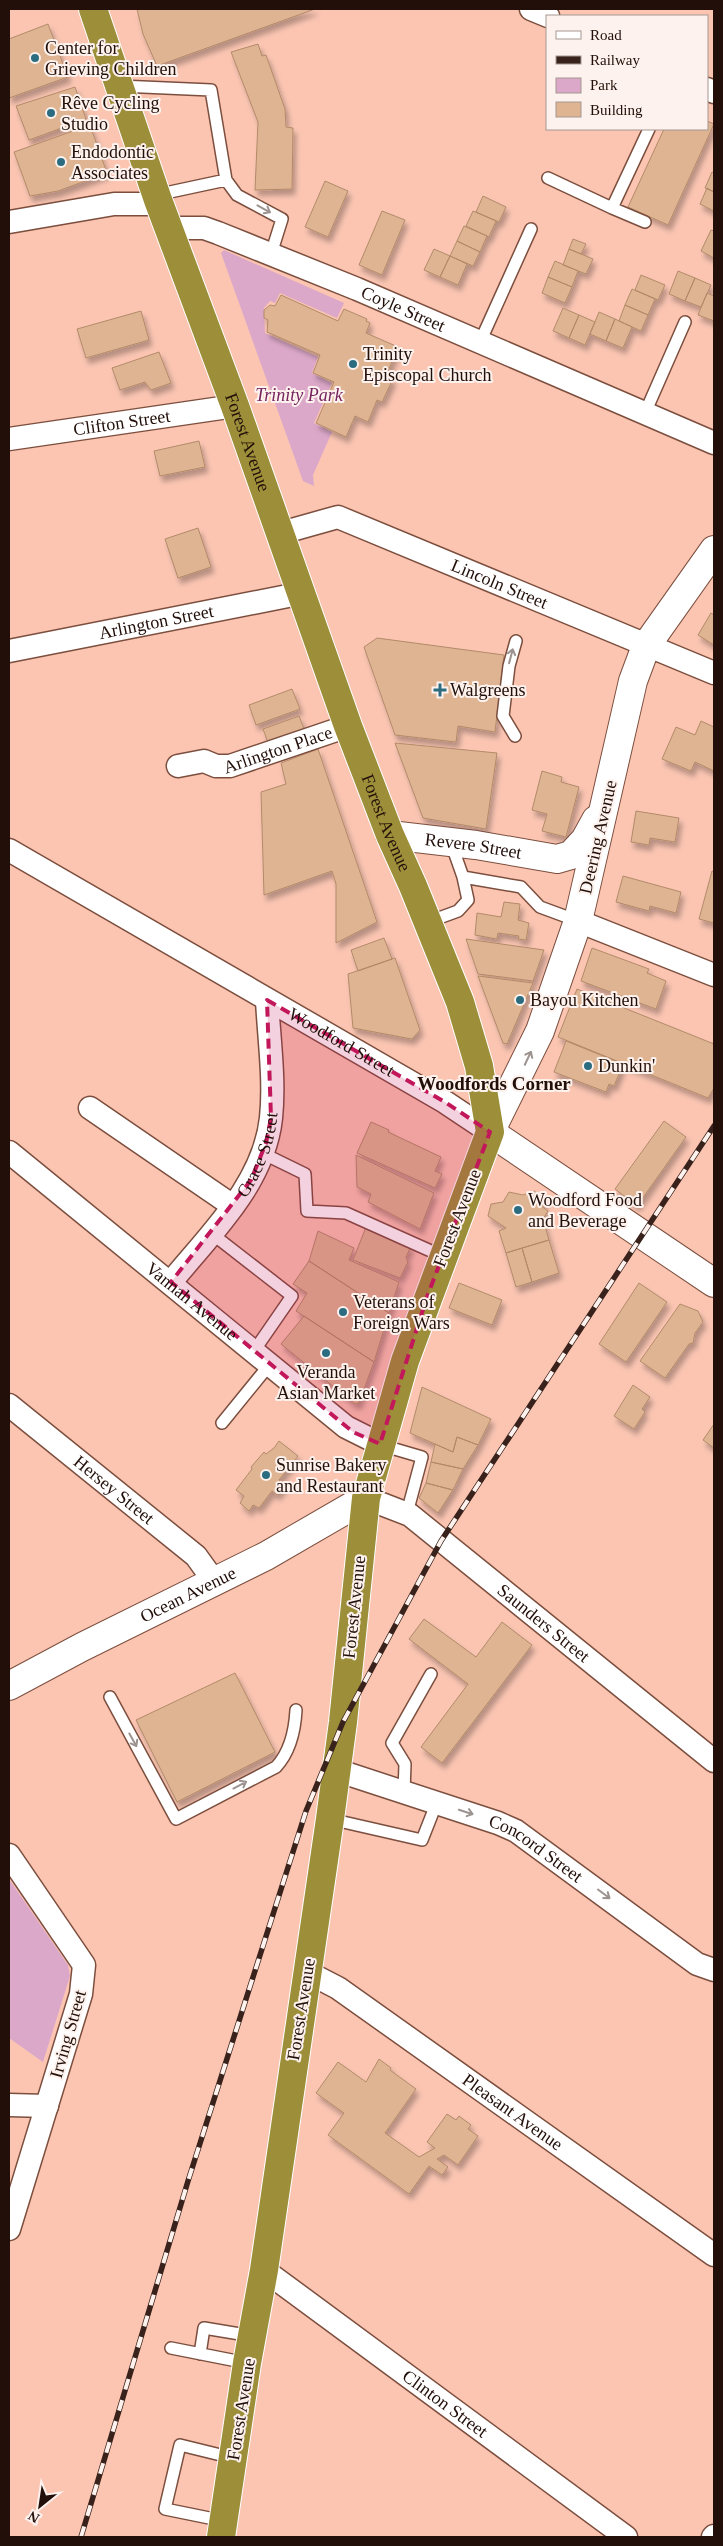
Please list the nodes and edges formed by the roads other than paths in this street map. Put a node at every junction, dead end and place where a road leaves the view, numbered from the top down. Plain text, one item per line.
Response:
1 (94, 9) edge
2 (120, 86) junction
3 (649, 130) edge
4 (548, 178) dead end
5 (226, 180) junction
6 (612, 208) junction
7 (162, 209) junction
8 (9, 222) edge
9 (645, 222) dead end
10 (531, 229) dead end
11 (271, 254) junction
12 (685, 322) dead end
13 (480, 342) junction
14 (235, 406) junction
15 (645, 413) junction
16 (9, 439) edge
17 (714, 443) edge
18 (281, 533) junction
19 (714, 550) edge
20 (302, 593) junction
21 (516, 641) dead end
22 (646, 646) junction
23 (9, 651) edge
24 (714, 673) edge
25 (348, 726) junction
26 (515, 736) dead end
27 (178, 766) dead end
28 (604, 808) junction
29 (390, 835) junction
30 (450, 842) junction
31 (9, 850) edge
32 (557, 859) junction
33 (464, 877) junction
34 (581, 910) junction
35 (428, 922) junction
36 (714, 975) edge
37 (267, 1000) junction
38 (90, 1108) dead end
39 (490, 1132) junction
40 (9, 1152) edge
41 (262, 1153) junction
42 (233, 1206) junction
43 (211, 1233) junction
44 (442, 1256) junction
45 (171, 1282) junction
46 (714, 1283) edge
47 (262, 1357) junction
48 (9, 1405) edge
49 (222, 1423) dead end
50 (380, 1444) junction
51 (366, 1498) junction
52 (407, 1513) junction
53 (214, 1581) junction
54 (431, 1674) dead end
55 (9, 1686) edge
56 (110, 1698) dead end
57 (296, 1710) dead end
58 (714, 1761) edge
59 (336, 1770) junction
60 (404, 1792) junction
61 (437, 1802) junction
62 (330, 1819) junction
63 (9, 1855) edge
64 (714, 1970) edge
65 (307, 1972) junction
66 (9, 2105) edge
67 (47, 2106) junction
68 (9, 2229) edge
69 (714, 2255) edge
70 (264, 2270) junction
71 (252, 2336) junction
72 (171, 2348) dead end
73 (200, 2354) junction
74 (247, 2363) junction
75 (233, 2458) junction
76 (225, 2532) edge
77 (626, 2537) edge

1 - 2 highway, Forest Avenue
2 - 5 lane
2 - 7 highway, Forest Avenue
3 - 6 lane
4 - 6 lane
5 - 7 lane
5 -> 11 lane
6 - 9 lane
7 - 8 street, Coyle Street
7 - 11 street, Coyle Street
7 - 14 highway, Forest Avenue
10 - 13 lane
11 - 13 street, Coyle Street
12 - 15 lane
13 - 15 street, Coyle Street
14 - 16 street, Clifton Street
14 - 18 highway, Forest Avenue
15 - 17 street, Coyle Street
18 - 20 highway, Forest Avenue
18 - 22 street, Lincoln Street
19 - 22 main road, Deering Avenue
20 - 23 street, Arlington Street
20 - 25 highway, Forest Avenue
26 -> 21 lane
22 - 24 street, Lincoln Street
22 - 28 main road, Deering Avenue
25 - 27 street, Arlington Place
25 - 29 highway, Forest Avenue
28 - 32 main road
28 - 34 main road, Deering Avenue
29 - 30 main road, Revere Street
29 - 35 highway, Forest Avenue
30 - 32 main road, Revere Street
30 - 33 lane
31 - 37 street, Woodford Street
32 - 34 main road
33 - 34 lane
33 - 35 lane
34 - 36 street
39 -> 34 main road, Deering Avenue
35 - 39 highway, Forest Avenue
37 - 39 street, Woodford Street
37 - 41 street, Grace Street
38 - 42 street
39 - 44 highway, Forest Avenue
39 - 46 main road, Woodford Street
40 - 45 street, Vannah Avenue
41 - 42 street, Grace Street
41 - 44 lane
42 - 43 street, Grace Street
43 - 45 street, Grace Street
43 - 47 lane
44 - 50 highway, Forest Avenue
45 - 47 street, Vannah Avenue
47 - 49 lane
47 - 50 street, Vannah Avenue
48 - 53 street, Hersey Street
50 - 51 highway, Forest Avenue
50 - 52 lane
51 - 52 street, Saunders Street
51 - 53 main road, Ocean Avenue
51 - 59 highway, Forest Avenue
52 - 58 street, Saunders Street
53 - 55 main road, Ocean Avenue
54 - 60 lane
56 -> 57 lane
59 - 60 street, Concord Street
59 - 62 highway, Forest Avenue
60 - 61 street, Concord Street
61 - 62 lane
61 -> 64 street, Concord Street
62 - 65 highway, Forest Avenue
63 - 67 street, Irving Street
65 - 69 street, Pleasant Avenue
65 - 70 highway, Forest Avenue
66 - 67 street
67 - 68 street, Irving Street
70 - 71 highway, Forest Avenue
70 - 77 street, Clinton Street
71 - 73 lane
71 - 74 highway, Forest Avenue
72 - 73 lane
73 - 74 lane
74 - 75 highway, Forest Avenue
75 - 76 highway, Forest Avenue
75 - 76 lane

